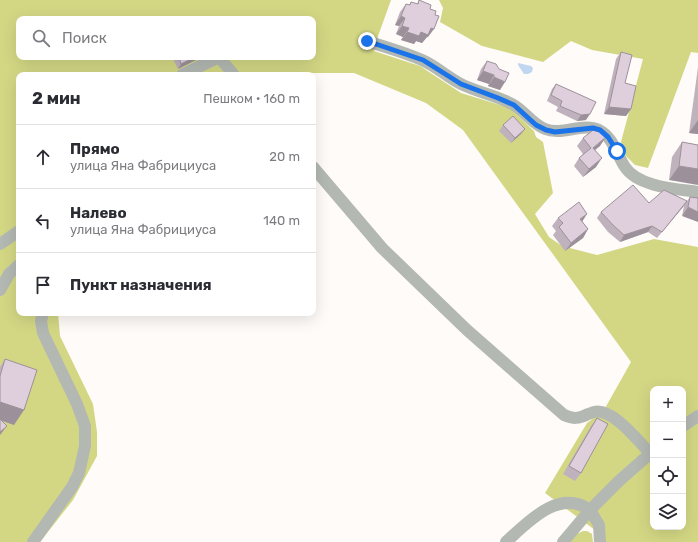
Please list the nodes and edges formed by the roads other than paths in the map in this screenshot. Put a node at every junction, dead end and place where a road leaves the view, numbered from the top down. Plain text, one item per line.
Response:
1 (367, 41) dead end
2 (212, 60) edge
3 (221, 60) edge
4 (188, 72) edge
5 (231, 72) edge
6 (316, 171) edge
7 (698, 192) edge
8 (16, 233) edge
9 (0, 244) edge
10 (16, 268) edge
11 (0, 290) edge
12 (42, 316) edge
13 (698, 416) edge
14 (686, 424) edge
15 (650, 451) edge
16 (650, 453) edge
17 (590, 510) junction
18 (33, 542) edge
19 (506, 542) edge
20 (563, 542) edge
21 (600, 542) edge

1 - 7 street
2 - 4 street
3 - 5 street
6 - 15 street
8 - 9 street
10 - 11 street
12 - 18 street
13 - 14 street
16 - 17 street
17 - 19 street
17 - 20 street
17 - 21 street

